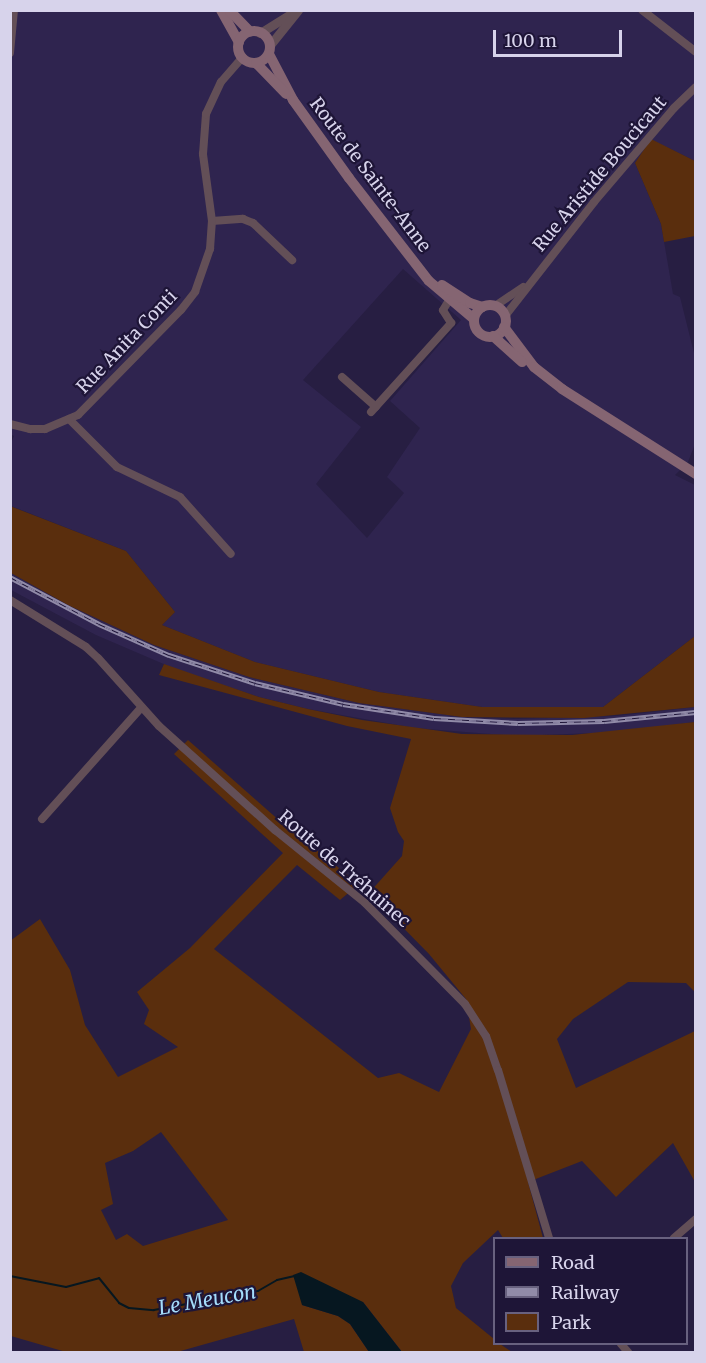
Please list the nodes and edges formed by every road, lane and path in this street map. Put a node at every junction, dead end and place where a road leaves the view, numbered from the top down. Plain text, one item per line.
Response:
1 (14, 10) edge
2 (221, 10) edge
3 (229, 10) edge
4 (297, 10) edge
5 (642, 10) edge
6 (255, 32) junction
7 (239, 42) junction
8 (269, 49) junction
9 (10, 52) edge
10 (696, 52) edge
11 (243, 57) junction
12 (256, 63) junction
13 (696, 87) edge
14 (293, 100) junction
15 (212, 221) junction
16 (292, 260) dead end
17 (420, 269) junction
18 (529, 282) junction
19 (450, 299) junction
20 (482, 306) junction
21 (495, 306) junction
22 (474, 319) junction
23 (505, 321) junction
24 (494, 336) junction
25 (342, 377) dead end
26 (562, 389) junction
27 (69, 419) junction
28 (10, 424) edge
29 (696, 474) edge
30 (231, 554) dead end
31 (10, 600) edge
32 (141, 708) junction
33 (42, 819) dead end
34 (696, 1219) edge
35 (548, 1237) edge
36 (676, 1237) edge

1 - 9 street
2 - 7 main road
3 - 6 main road
4 - 6 street
4 - 8 street
5 - 10 street
6 - 7 main road
6 - 8 main road, Route de Sainte-Anne
7 - 11 main road
8 - 12 main road
8 - 14 main road, Route de Sainte-Anne
11 - 12 main road
11 - 15 street, Rue Anita Conti
12 - 14 main road, Route de Sainte-Anne
13 - 18 street, Rue Aristide Boucicaut
14 - 17 main road, Route de Sainte-Anne
15 - 16 street
15 - 27 street, Rue Anita Conti
17 - 19 main road, Route de Sainte-Anne
17 - 20 main road, Route de Sainte-Anne
18 - 21 street, Rue Aristide Boucicaut
18 - 23 street, Rue Aristide Boucicaut
19 - 22 main road, Route de Sainte-Anne
19 - 25 street
20 - 21 main road
20 - 22 main road
21 - 23 main road
22 - 24 main road
23 - 24 main road
23 - 26 main road
24 - 26 main road
26 - 29 main road
27 - 28 street, Rue Anita Conti
27 - 30 street
31 - 32 street, Route de Tréhuinec
32 - 33 street
32 - 35 street, Route de Tréhuinec
34 - 36 street

